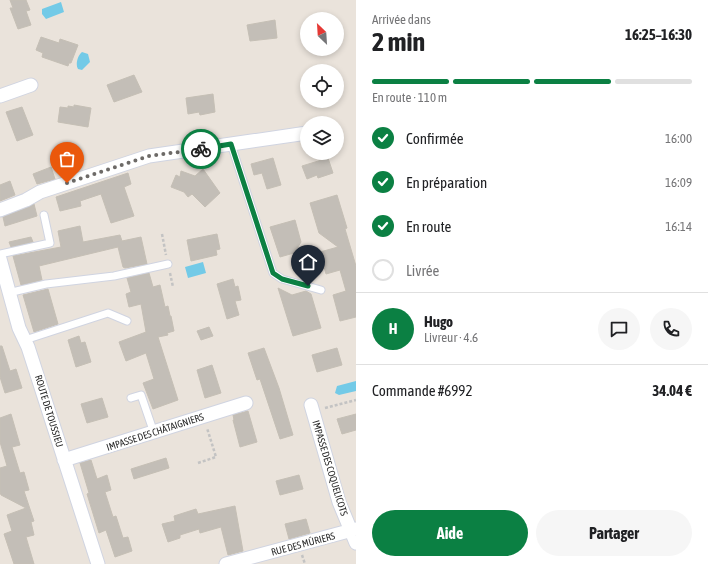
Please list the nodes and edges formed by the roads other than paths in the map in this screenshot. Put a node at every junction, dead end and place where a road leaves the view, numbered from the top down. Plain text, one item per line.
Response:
1 (31, 85) dead end
2 (0, 96) edge
3 (300, 134) edge
4 (231, 144) junction
5 (0, 210) edge
6 (44, 215) dead end
7 (0, 254) edge
8 (0, 259) edge
9 (168, 264) dead end
10 (5, 287) edge
11 (321, 290) dead end
12 (127, 321) dead end
13 (25, 340) junction
14 (131, 398) dead end
15 (246, 403) dead end
16 (312, 409) road end
17 (154, 433) junction
18 (64, 460) junction
19 (353, 530) edge
20 (356, 543) edge
21 (98, 564) edge
22 (226, 564) edge

1 - 2 street
3 - 4 street
4 - 5 street
4 - 11 lane
6 - 7 lane
8 - 10 street, ROUTE DE TOUSSIEU
9 - 10 lane
10 - 13 street, ROUTE DE TOUSSIEU
12 - 13 lane
13 - 18 street, ROUTE DE TOUSSIEU
14 - 17 lane
15 - 17 street, IMPASSE DES CHÂTAIGNIERS
16 - 19 street, IMPASSE DES COQUELICOTS
17 - 18 street, IMPASSE DES CHÂTAIGNIERS
18 - 21 street, ROUTE DE TOUSSIEU
19 - 20 street, IMPASSE DES COQUELICOTS
19 - 22 street, RUE DES MÛRIERS

